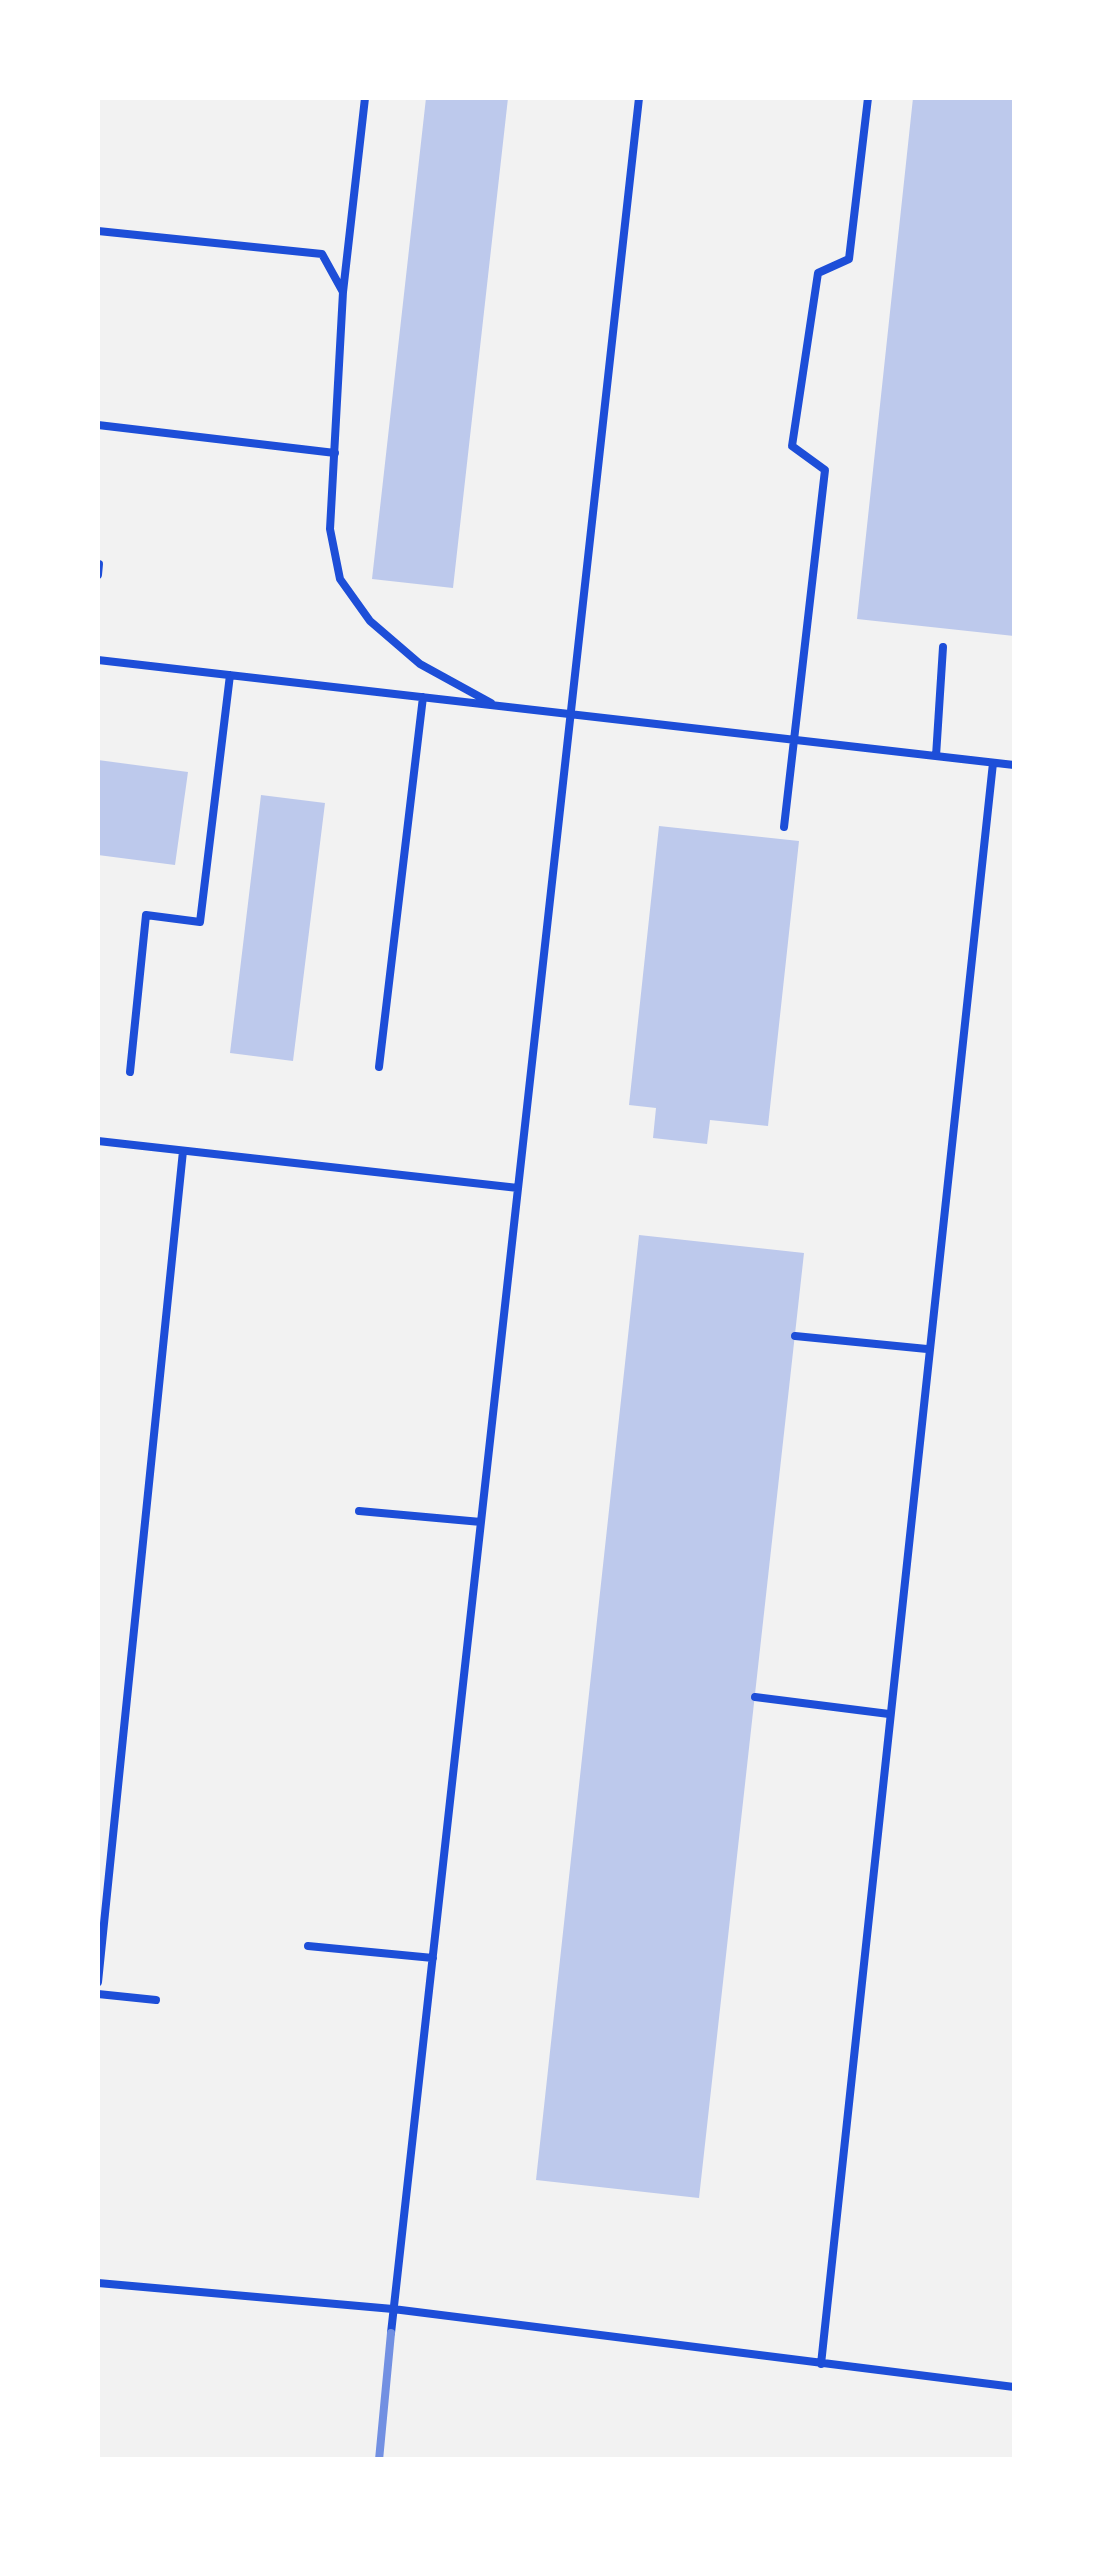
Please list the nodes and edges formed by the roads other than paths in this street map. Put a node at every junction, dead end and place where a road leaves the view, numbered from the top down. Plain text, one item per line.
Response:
1 (366, 98) edge
2 (640, 98) edge
3 (868, 98) edge
4 (98, 231) edge
5 (343, 292) junction
6 (98, 425) edge
7 (335, 452) junction
8 (99, 564) edge
9 (98, 575) edge
10 (943, 648) dead end
11 (98, 660) edge
12 (230, 675) junction
13 (423, 697) junction
14 (494, 706) junction
15 (571, 714) junction
16 (796, 740) junction
17 (936, 756) junction
18 (993, 763) junction
19 (1014, 765) edge
20 (784, 826) dead end
21 (378, 1067) dead end
22 (130, 1072) dead end
23 (98, 1141) edge
24 (183, 1150) junction
25 (518, 1188) junction
26 (795, 1336) dead end
27 (928, 1349) junction
28 (358, 1511) dead end
29 (481, 1522) junction
30 (755, 1697) dead end
31 (889, 1714) junction
32 (308, 1946) dead end
33 (432, 1958) junction
34 (98, 1982) edge
35 (98, 1994) edge
36 (156, 2000) dead end
37 (98, 2283) edge
38 (393, 2310) junction
39 (391, 2333) dead end
40 (820, 2364) junction
41 (1014, 2387) edge

1 - 5 lane
2 - 15 lane
3 - 16 lane
4 - 5 lane
5 - 7 lane
6 - 7 lane
7 - 14 lane
8 - 9 lane
10 - 17 lane
11 - 12 lane
12 - 13 lane
12 - 22 lane
13 - 14 lane
13 - 21 lane
14 - 15 lane
15 - 16 lane
15 - 25 lane
16 - 17 lane
16 - 20 lane
17 - 18 lane
18 - 19 lane
18 - 27 lane
23 - 24 lane
24 - 25 lane
24 - 34 lane
25 - 29 lane
26 - 27 lane
27 - 31 lane
28 - 29 lane
29 - 33 lane
30 - 31 lane
31 - 40 lane
32 - 33 lane
33 - 38 lane
35 - 36 lane
37 - 38 lane
38 - 39 lane
38 - 40 lane
40 - 41 lane

